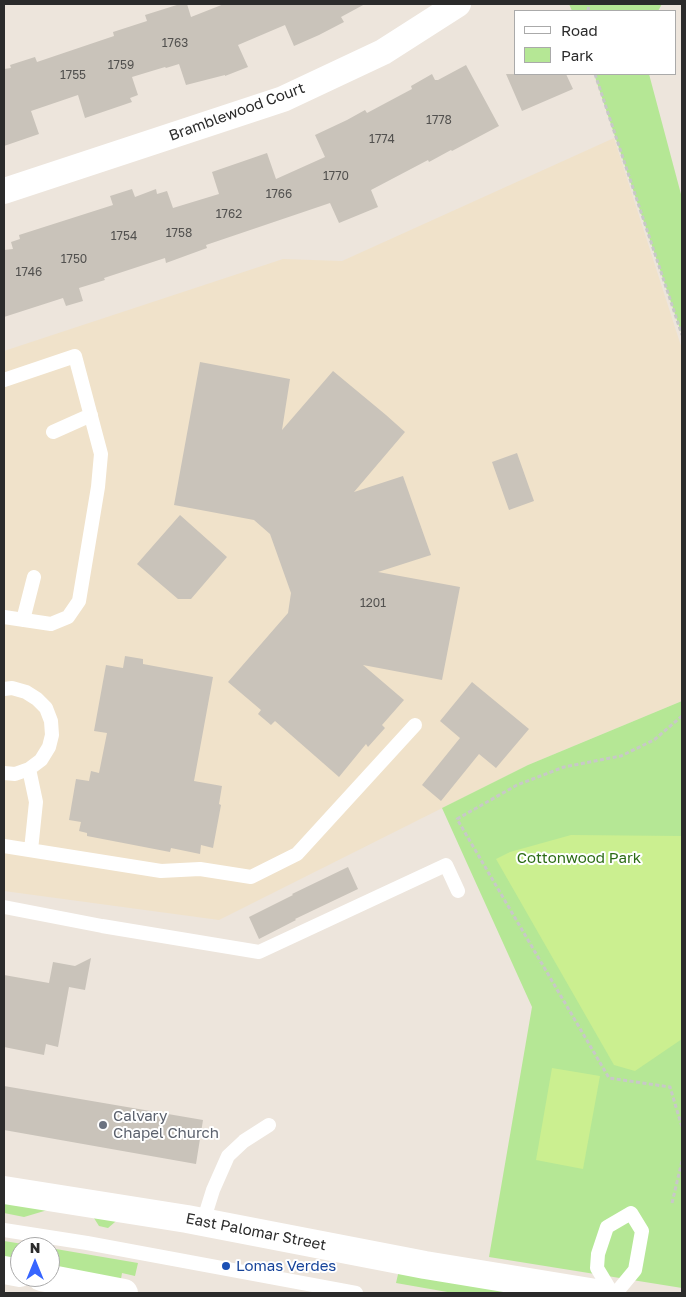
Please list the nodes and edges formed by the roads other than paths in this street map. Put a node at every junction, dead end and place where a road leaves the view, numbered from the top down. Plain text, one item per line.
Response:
1 (458, 4) edge
2 (4, 191) edge
3 (4, 380) edge
4 (91, 415) junction
5 (53, 432) dead end
6 (34, 577) dead end
7 (4, 617) edge
8 (23, 620) junction
9 (4, 689) edge
10 (415, 725) dead end
11 (29, 769) junction
12 (4, 773) edge
13 (4, 846) edge
14 (31, 850) junction
15 (458, 891) dead end
16 (4, 907) edge
17 (269, 1125) dead end
18 (4, 1190) edge
19 (204, 1222) junction
20 (4, 1230) edge
21 (60, 1281) edge
22 (124, 1293) edge
23 (356, 1293) edge
24 (596, 1293) edge
25 (614, 1293) edge

1 - 2 street, Bramblewood Court
3 - 4 lane
4 - 5 lane
4 - 8 lane
6 - 8 lane
7 - 8 lane
9 - 11 lane
10 - 14 lane
11 - 12 lane
11 - 14 lane
13 - 14 lane
15 - 16 lane
17 - 19 lane
18 - 19 main road, East Palomar Street
19 - 24 main road, East Palomar Street
20 - 23 lane
21 - 22 main road
25 - 25 lane

